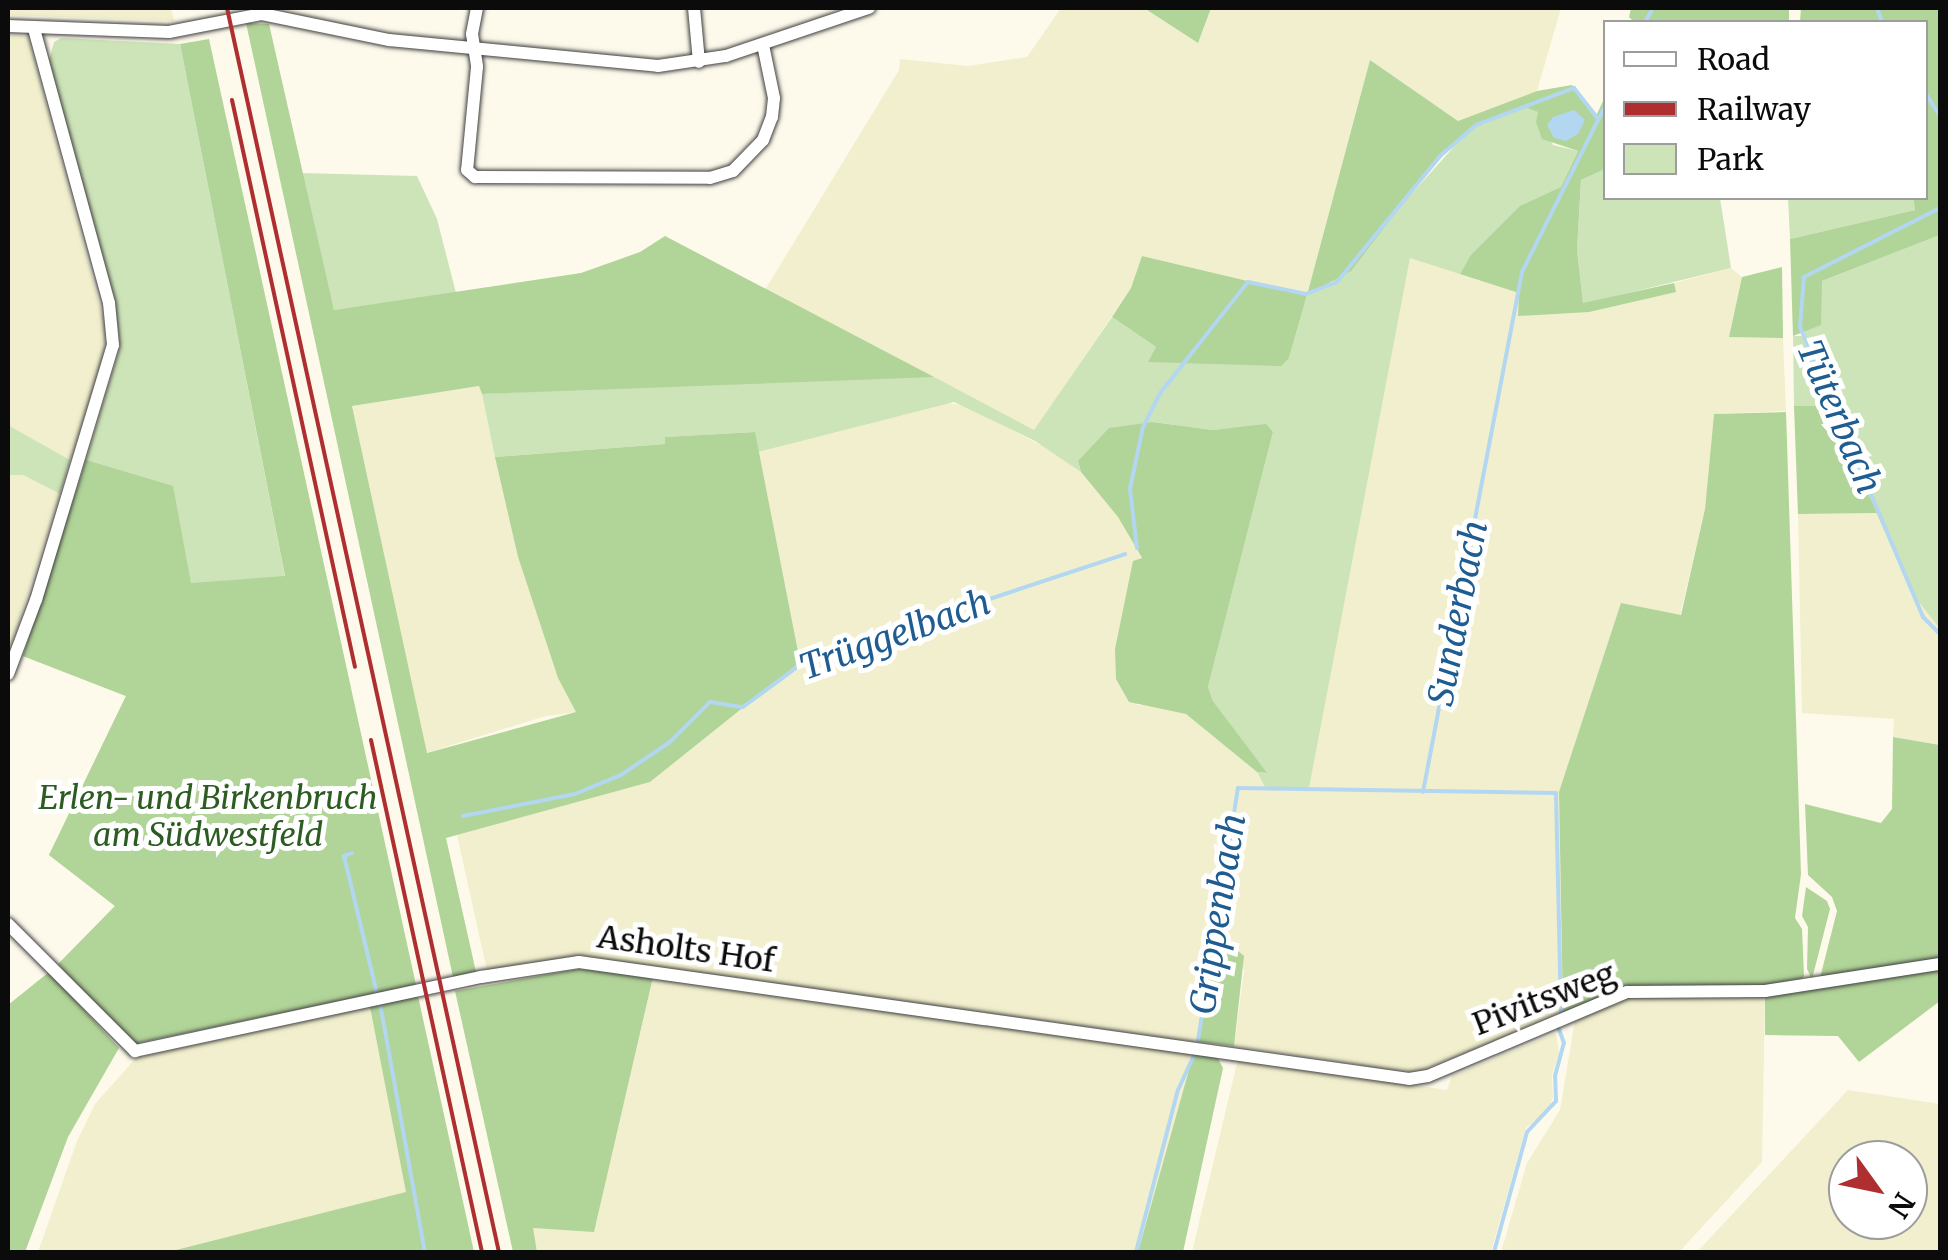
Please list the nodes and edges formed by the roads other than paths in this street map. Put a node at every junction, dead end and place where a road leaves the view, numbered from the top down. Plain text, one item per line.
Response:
1 (477, 8) edge
2 (694, 8) edge
3 (869, 8) edge
4 (8, 26) edge
5 (34, 28) junction
6 (763, 45) junction
7 (474, 50) junction
8 (700, 62) junction
9 (8, 674) edge
10 (8, 924) edge
11 (1940, 964) edge
12 (1232, 1053) joint

1 - 7 street
2 - 8 street
3 - 6 street
4 - 5 street
5 - 7 street
5 - 9 street
6 - 7 street
6 - 8 street
7 - 8 street
10 - 12 street, Asholts Hof
11 - 12 street, Pivitsweg

